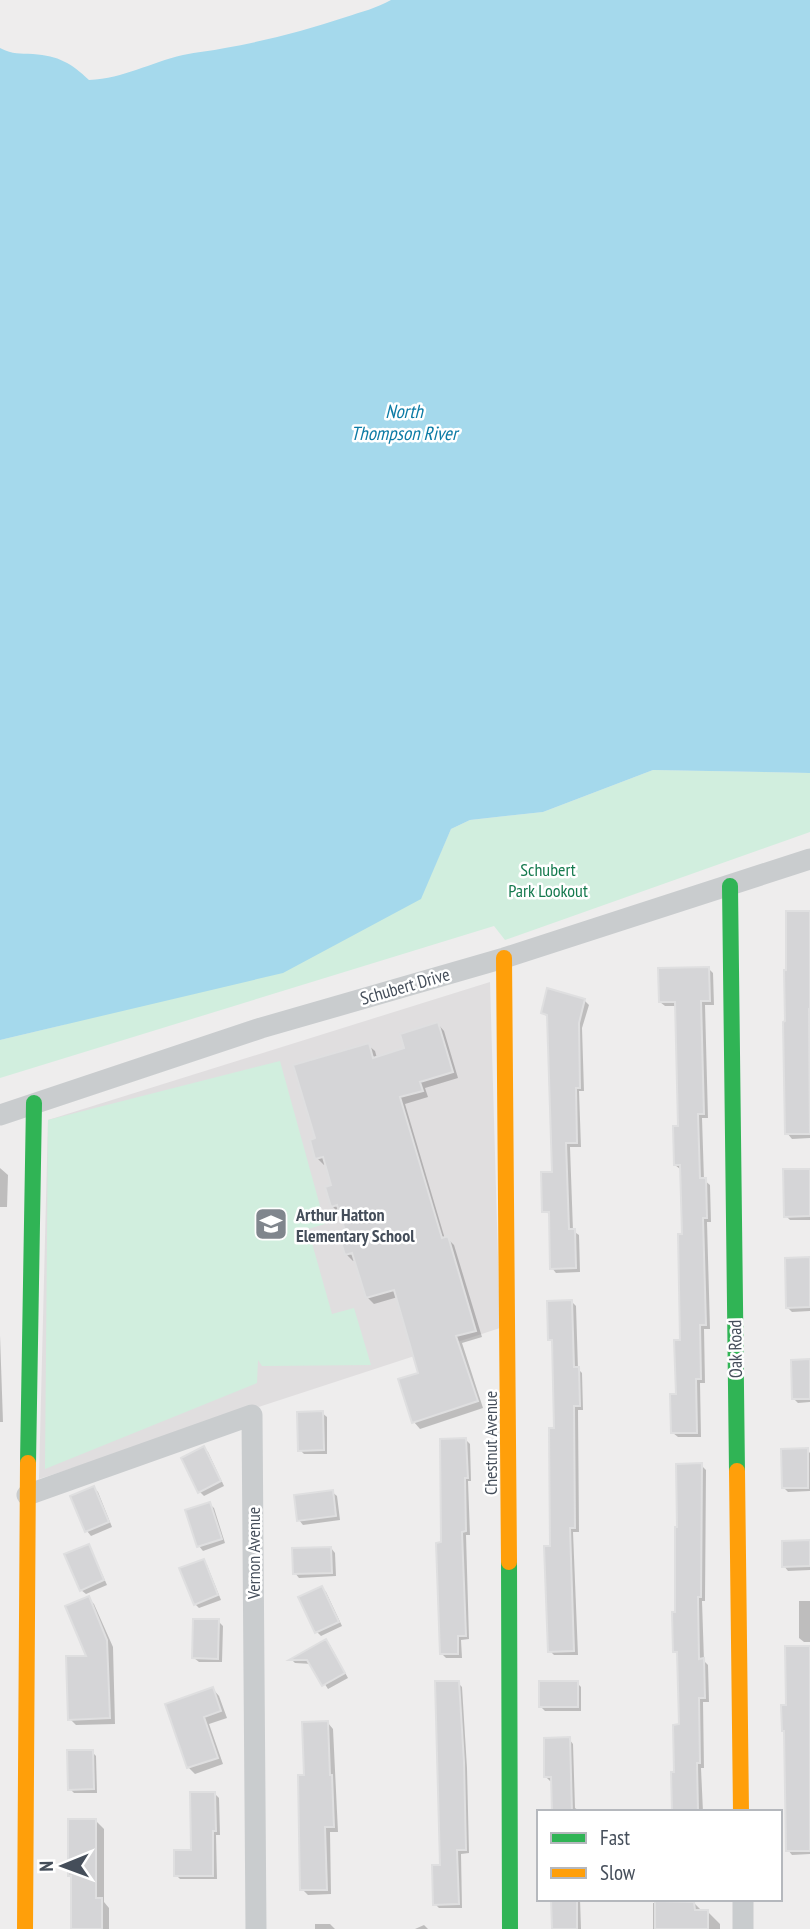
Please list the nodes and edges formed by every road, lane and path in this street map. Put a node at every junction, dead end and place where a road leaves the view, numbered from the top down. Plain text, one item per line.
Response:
1 (810, 859) edge
2 (730, 886) junction
3 (504, 958) junction
4 (34, 1103) junction
5 (0, 1115) edge
6 (27, 1495) junction
7 (741, 1810) edge
8 (743, 1901) edge
9 (25, 1929) edge
10 (256, 1929) edge
11 (510, 1929) edge
12 (743, 1929) edge

1 - 2 street, Schubert Drive
2 - 3 street, Schubert Drive
2 - 7 street, Oak Road
3 - 4 street, Schubert Drive
3 - 11 street, Chestnut Avenue
4 - 5 street, Schubert Drive
4 - 6 street
6 - 9 street
6 - 10 street, Vernon Avenue
8 - 12 street

